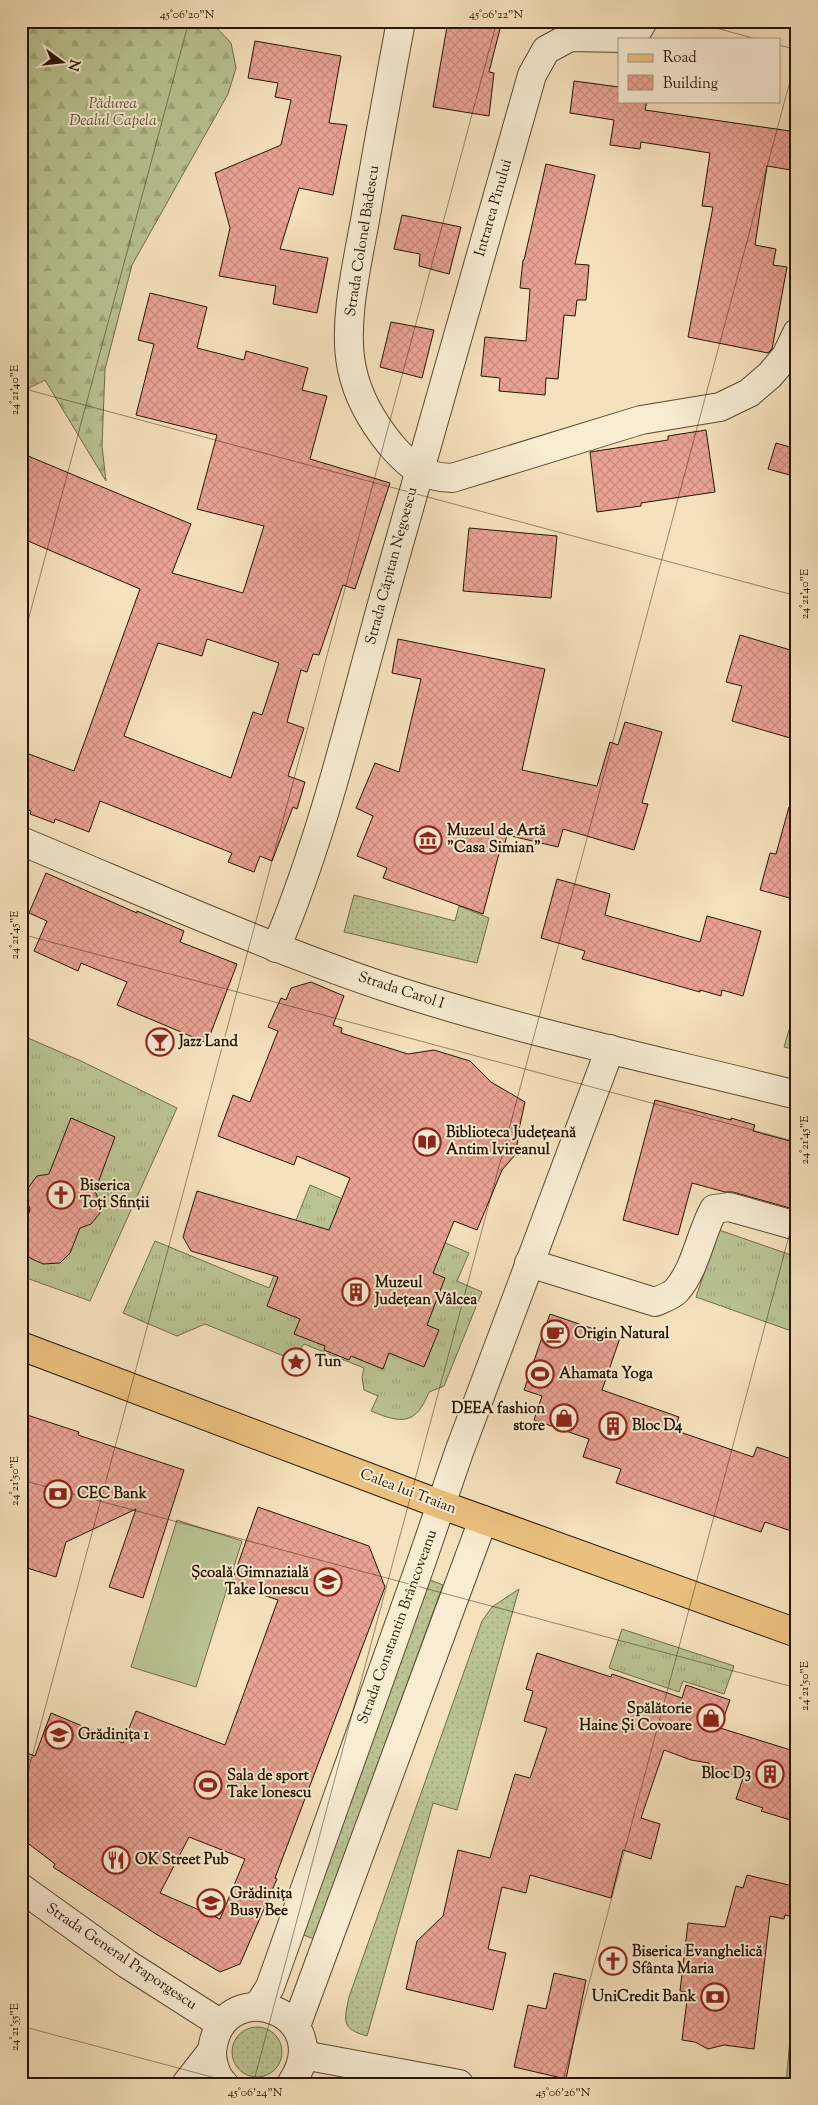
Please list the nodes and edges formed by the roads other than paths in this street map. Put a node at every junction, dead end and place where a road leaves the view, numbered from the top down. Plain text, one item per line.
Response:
1 (401, 21) edge
2 (643, 21) edge
3 (797, 333) edge
4 (418, 471) junction
5 (21, 841) edge
6 (276, 948) junction
7 (610, 1049) junction
8 (797, 1094) edge
9 (797, 1226) edge
10 (529, 1263) junction
11 (21, 1346) edge
12 (442, 1505) junction
13 (483, 1520) junction
14 (797, 1633) edge
15 (21, 1888) edge
16 (258, 2006) junction
17 (221, 2024) junction
18 (296, 2026) junction
19 (211, 2052) junction
20 (303, 2055) junction
21 (186, 2084) edge
22 (224, 2084) edge
23 (291, 2084) edge
24 (459, 2084) edge

1 - 4 street, Strada Colonel Bădescu
2 - 4 street, Intrarea Pinului
3 - 4 street, Strada Căpitan Negoescu
4 - 6 street, Strada Căpitan Negoescu
5 - 6 street, Strada Carol I
6 - 7 street, Strada Carol I
7 - 8 street, Strada Carol I
7 - 10 street, Strada Constantin Brâncoveanu
9 - 10 street
10 - 12 street, Strada Constantin Brâncoveanu
11 - 12 main road, Calea lui Traian
12 - 13 main road, Calea lui Traian
12 - 16 street, Strada Constantin Brâncoveanu
13 - 14 main road, Calea lui Traian
13 - 18 street
15 - 17 street, Strada General Praporgescu
16 - 17 street
16 - 18 street
17 - 19 street
18 - 20 street
19 - 21 street
19 - 22 street
20 - 23 street
20 - 24 street

